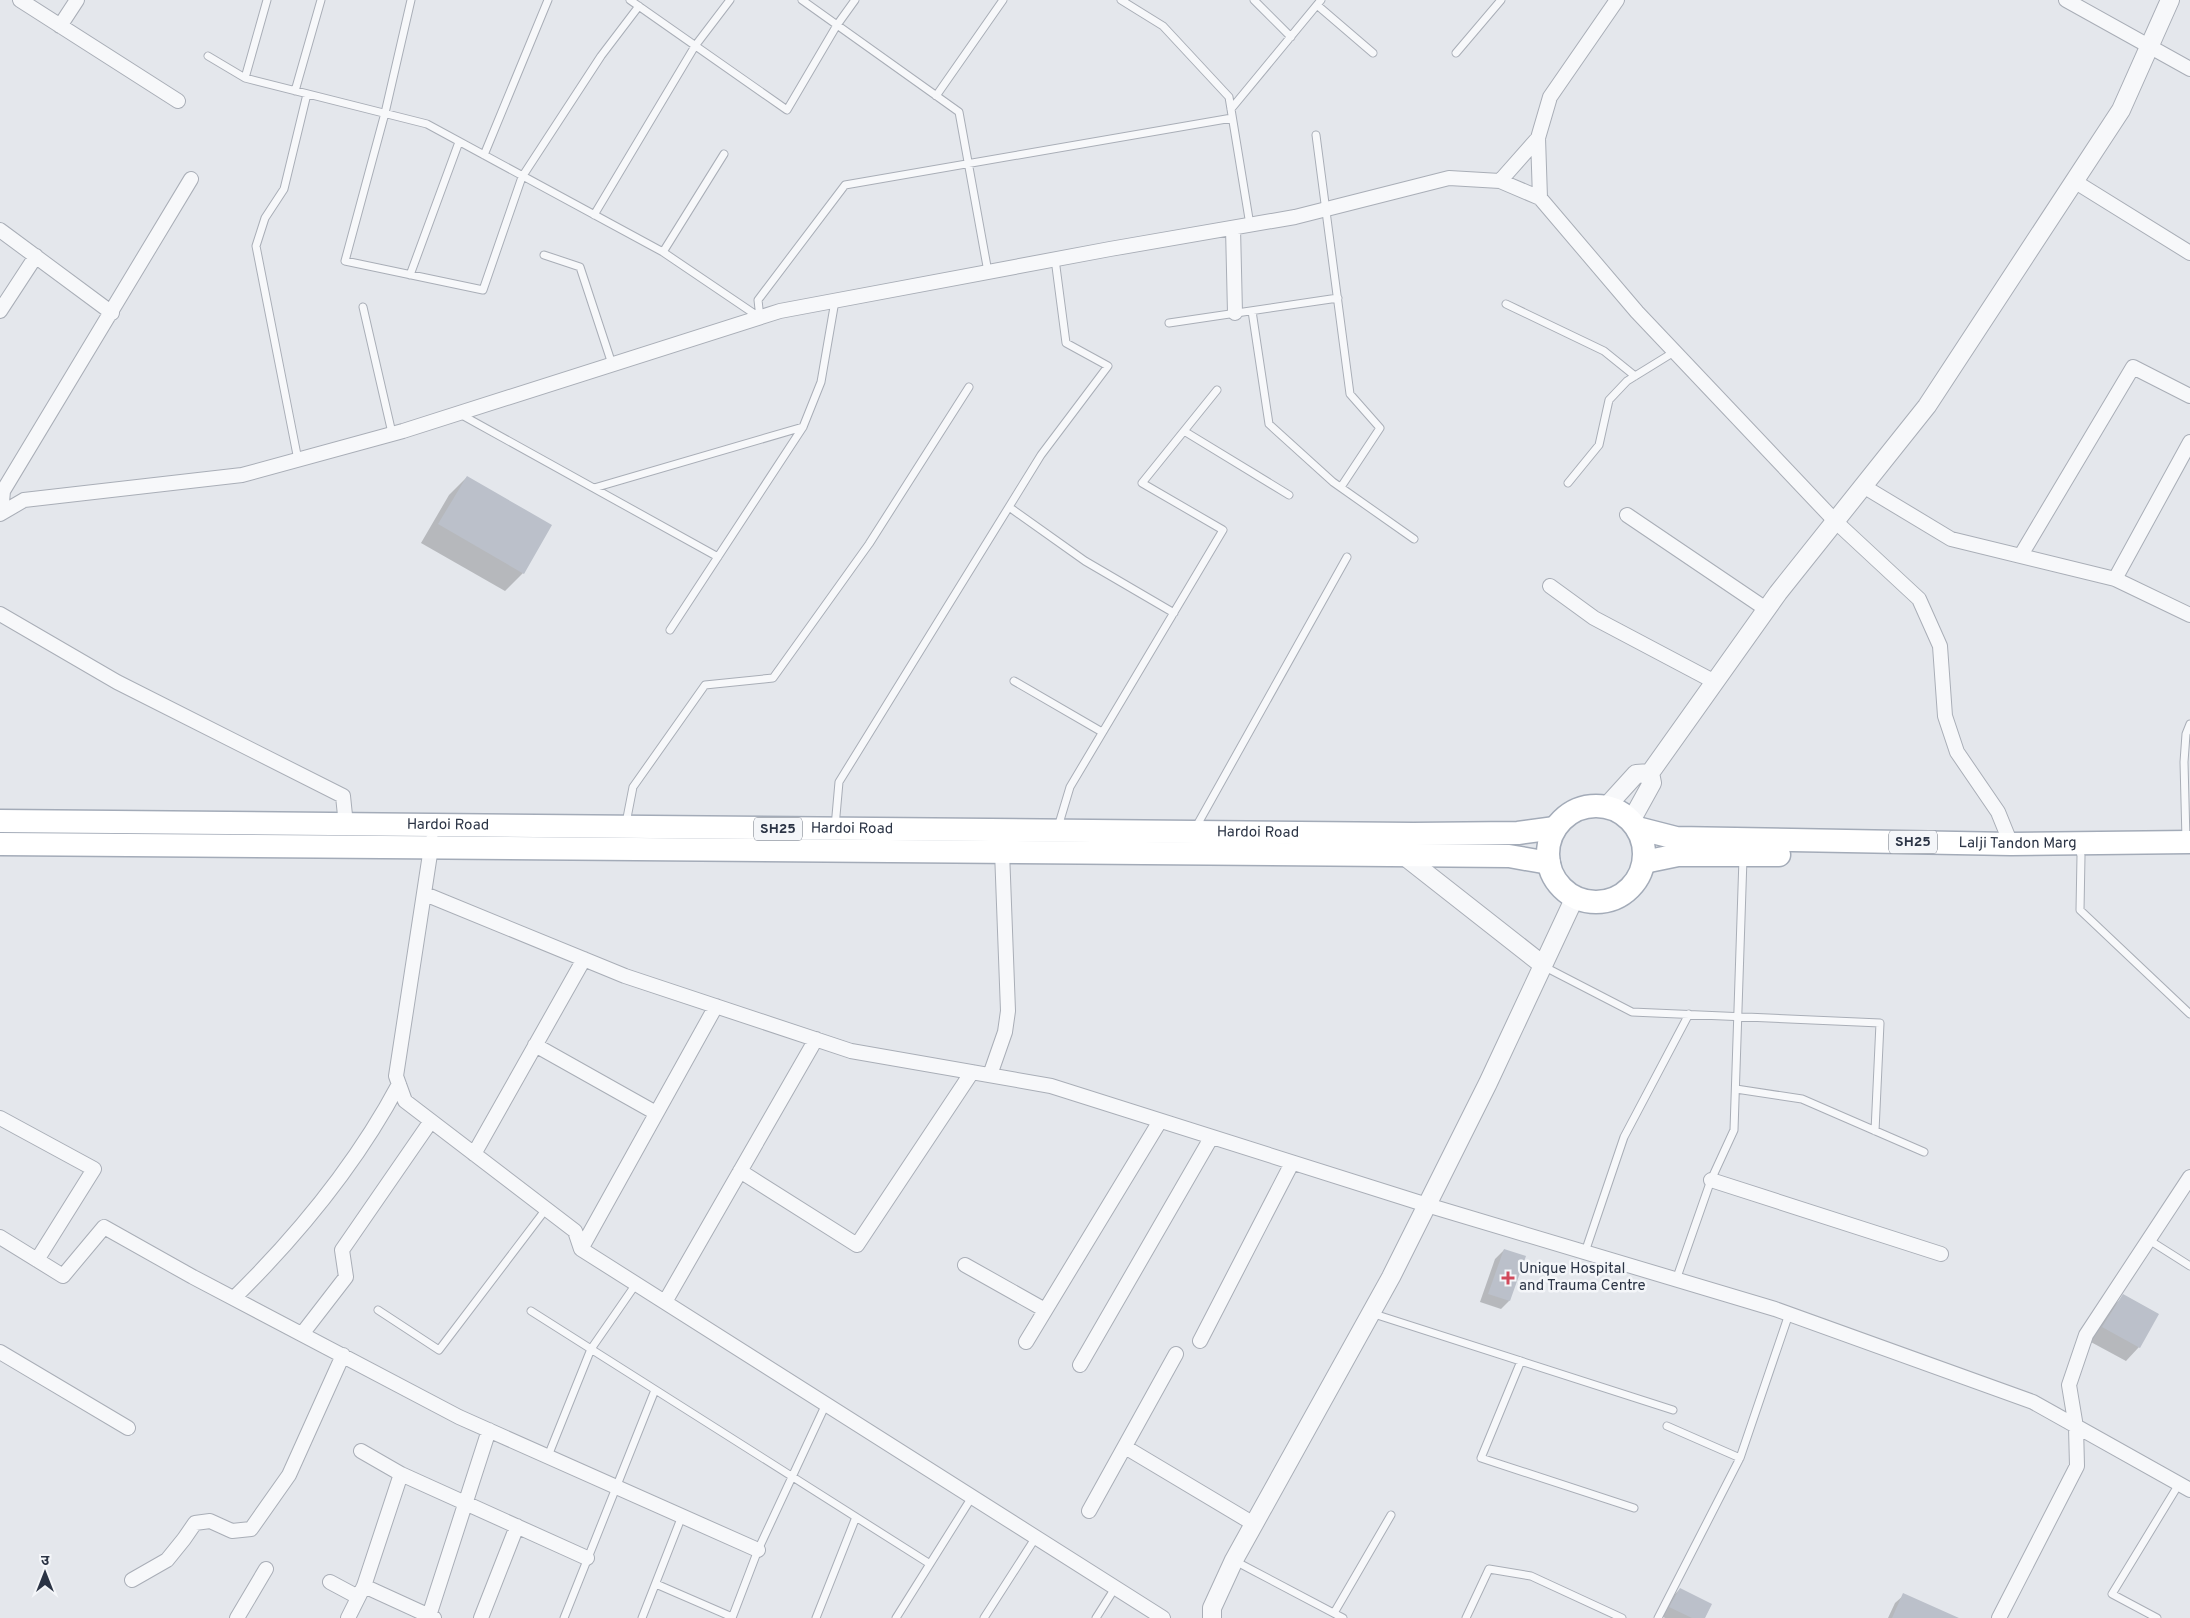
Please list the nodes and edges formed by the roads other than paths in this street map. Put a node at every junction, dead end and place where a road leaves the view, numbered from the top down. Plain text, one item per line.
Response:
1 (20, 0) edge
2 (77, 0) edge
3 (267, 0) edge
4 (321, 0) edge
5 (548, 0) edge
6 (630, 0) edge
7 (730, 0) edge
8 (802, 0) edge
9 (855, 0) edge
10 (1003, 0) edge
11 (1121, 0) edge
12 (1254, 0) edge
13 (1501, 0) edge
14 (1617, 0) edge
15 (2066, 0) edge
16 (2170, 0) edge
17 (412, 2) edge
18 (1319, 2) edge
19 (639, 6) junction
20 (837, 25) junction
21 (60, 26) junction
22 (1291, 37) junction
23 (695, 46) junction
24 (2149, 46) junction
25 (1373, 54) dead end
26 (1456, 54) dead end
27 (208, 56) dead end
28 (2190, 69) edge
29 (245, 78) junction
30 (295, 91) junction
31 (307, 94) junction
32 (936, 96) junction
33 (178, 102) dead end
34 (1231, 110) junction
35 (385, 114) junction
36 (1232, 118) junction
37 (1316, 135) dead end
38 (1538, 138) junction
39 (460, 142) junction
40 (724, 154) dead end
41 (484, 155) junction
42 (968, 163) junction
43 (522, 177) junction
44 (190, 179) dead end
45 (1500, 181) junction
46 (2074, 181) junction
47 (1540, 198) junction
48 (1327, 209) junction
49 (594, 215) junction
50 (1250, 225) junction
51 (1233, 228) junction
52 (0, 230) edge
53 (664, 252) junction
54 (2190, 253) edge
55 (544, 255) dead end
56 (36, 256) junction
57 (1055, 259) junction
58 (988, 272) junction
59 (410, 274) junction
60 (1338, 298) junction
61 (835, 301) junction
62 (1506, 304) dead end
63 (363, 307) dead end
64 (0, 311) edge
65 (1252, 311) junction
66 (112, 313) junction
67 (1235, 313) junction
68 (760, 318) junction
69 (1169, 324) dead end
70 (1674, 352) junction
71 (612, 364) junction
72 (1635, 376) junction
73 (969, 386) dead end
74 (1217, 390) dead end
75 (2190, 396) edge
76 (458, 413) junction
77 (803, 427) junction
78 (1184, 431) junction
79 (392, 433) junction
80 (2190, 442) edge
81 (298, 460) junction
82 (1568, 483) dead end
83 (1863, 486) junction
84 (1341, 487) junction
85 (594, 488) junction
86 (1289, 495) dead end
87 (1009, 507) junction
88 (1, 514) edge
89 (1627, 515) dead end
90 (1835, 521) junction
91 (1414, 539) dead end
92 (2021, 555) junction
93 (718, 557) junction
94 (1347, 557) dead end
95 (2115, 579) junction
96 (1550, 586) dead end
97 (1766, 610) junction
98 (1174, 613) junction
99 (0, 614) edge
100 (2190, 615) edge
101 (670, 630) dead end
102 (1014, 681) dead end
103 (1715, 682) junction
104 (2190, 724) edge
105 (1102, 732) junction
106 (1650, 773) junction
107 (1606, 807) junction
108 (0, 822) edge
109 (346, 825) junction
110 (1634, 825) junction
111 (625, 828) junction
112 (1555, 828) junction
113 (835, 830) junction
114 (1194, 832) junction
115 (1402, 833) junction
116 (432, 837) junction
117 (1056, 841) junction
118 (0, 844) edge
119 (2011, 844) junction
120 (2188, 847) edge
121 (2080, 849) junction
122 (1002, 851) junction
123 (1403, 855) junction
124 (1743, 855) junction
125 (1644, 862) junction
126 (1549, 863) junction
127 (425, 894) junction
128 (1574, 897) junction
129 (584, 959) junction
130 (1543, 965) junction
131 (716, 1006) junction
132 (1689, 1014) junction
133 (2190, 1014) edge
134 (1739, 1017) junction
135 (816, 1039) junction
136 (535, 1045) junction
137 (972, 1072) junction
138 (990, 1075) junction
139 (399, 1084) junction
140 (1736, 1089) junction
141 (656, 1113) junction
142 (0, 1118) edge
143 (431, 1121) junction
144 (1160, 1121) junction
145 (1876, 1131) junction
146 (1211, 1138) junction
147 (1924, 1152) dead end
148 (474, 1154) junction
149 (1292, 1163) junction
150 (740, 1171) junction
151 (2190, 1177) edge
152 (1711, 1180) junction
153 (1427, 1205) junction
154 (546, 1208) junction
155 (0, 1237) edge
156 (2149, 1240) junction
157 (581, 1249) junction
158 (1585, 1252) junction
159 (1941, 1254) dead end
160 (37, 1260) junction
161 (965, 1265) dead end
162 (2190, 1266) edge
163 (1676, 1280) junction
164 (636, 1284) junction
165 (234, 1298) junction
166 (665, 1302) junction
167 (378, 1310) dead end
168 (1045, 1310) junction
169 (531, 1311) dead end
170 (1371, 1313) junction
171 (1789, 1314) junction
172 (302, 1334) junction
173 (1200, 1341) dead end
174 (1026, 1342) dead end
175 (591, 1349) junction
176 (0, 1352) edge
177 (1176, 1354) dead end
178 (343, 1355) junction
179 (1521, 1361) junction
180 (1080, 1365) dead end
181 (655, 1390) junction
182 (826, 1404) junction
183 (1673, 1410) dead end
184 (1667, 1426) dead end
185 (2076, 1427) junction
186 (128, 1428) dead end
187 (489, 1430) junction
188 (1125, 1447) junction
189 (361, 1451) dead end
190 (548, 1456) junction
191 (1740, 1458) junction
192 (402, 1474) junction
193 (792, 1477) junction
194 (615, 1486) junction
195 (2187, 1488) edge
196 (972, 1497) junction
197 (466, 1502) junction
198 (1634, 1508) dead end
199 (1089, 1511) dead end
200 (682, 1516) junction
201 (1391, 1516) dead end
202 (856, 1517) junction
203 (1254, 1524) junction
204 (517, 1526) junction
205 (1036, 1537) junction
206 (758, 1550) junction
207 (587, 1558) junction
208 (1234, 1560) junction
209 (930, 1564) junction
210 (266, 1569) dead end
211 (132, 1580) dead end
212 (330, 1582) dead end
213 (656, 1584) junction
214 (1115, 1588) junction
215 (361, 1591) junction
216 (1334, 1613) junction
217 (431, 1617) edge
218 (237, 1618) edge
219 (348, 1618) edge
220 (481, 1618) edge
221 (564, 1618) edge
222 (642, 1618) edge
223 (732, 1618) edge
224 (816, 1618) edge
225 (896, 1618) edge
226 (984, 1618) edge
227 (1096, 1618) edge
228 (1163, 1618) edge
229 (1212, 1618) edge
230 (1343, 1618) edge
231 (1466, 1618) edge
232 (1622, 1618) edge
233 (1658, 1618) edge
234 (1999, 1618) edge
235 (2157, 1618) edge

1 - 21 street
2 - 21 street
3 - 29 lane
4 - 30 lane
5 - 41 lane
6 - 19 lane
7 - 23 lane
8 - 20 lane
9 - 20 lane
10 - 32 lane
11 - 34 lane
12 - 22 lane
13 - 26 lane
14 - 38 street
15 - 24 street
16 - 24 street
17 - 35 lane
18 - 22 lane
18 - 25 lane
19 - 23 lane
19 - 43 lane
20 - 23 lane
20 - 32 lane
21 - 33 street
22 - 34 lane
23 - 49 lane
24 - 28 street
24 - 46 street
27 - 29 lane
29 - 30 lane
30 - 31 lane
31 - 35 lane
31 - 81 lane
32 - 42 lane
34 - 36 lane
35 - 39 lane
35 - 59 lane
36 - 42 lane
36 - 50 lane
37 - 48 lane
38 - 45 street
38 - 47 street
39 - 41 lane
39 - 59 lane
40 - 53 lane
41 - 43 lane
42 - 58 lane
42 - 68 lane
43 - 49 lane
43 - 59 lane
44 - 66 street
45 - 47 street
45 - 48 street
46 - 54 street
46 - 83 street
47 - 70 street
48 - 50 street
48 - 60 lane
49 - 53 lane
50 - 51 street
51 - 57 street
51 - 67 street
52 - 56 street
53 - 68 lane
55 - 71 lane
56 - 64 street
56 - 66 street
57 - 58 street
57 - 87 lane
58 - 61 street
60 - 65 lane
60 - 84 lane
61 - 68 street
61 - 77 lane
62 - 72 lane
63 - 79 lane
65 - 67 lane
65 - 84 lane
66 - 88 street
67 - 69 lane
68 - 71 street
70 - 72 lane
70 - 90 street
71 - 76 street
72 - 82 lane
73 - 111 lane
74 - 78 lane
75 - 92 street
76 - 79 street
76 - 85 lane
77 - 85 lane
77 - 93 lane
78 - 86 lane
78 - 98 lane
79 - 81 street
80 - 95 street
81 - 88 street
83 - 90 street
83 - 92 street
84 - 91 lane
85 - 93 lane
87 - 98 lane
87 - 113 lane
89 - 97 street
90 - 97 street
90 - 119 street
92 - 95 street
93 - 101 lane
94 - 114 lane
95 - 100 street
96 - 103 street
97 - 103 street
98 - 105 lane
99 - 109 street
102 - 105 lane
103 - 106 street
104 - 120 lane
105 - 117 lane
106 - 107 street
106 - 110 street
107 - 110 main road, SH25
107 - 112 main road
108 - 109 main road, Hardoi Road / SH25
109 - 116 main road, Hardoi Road / SH25
110 - 119 main road, Lalji Tandon Marg / SH25
110 - 125 main road
111 - 113 main road, Hardoi Road / SH25
111 - 116 main road, Hardoi Road / SH25
112 - 115 main road, Hardoi Road / SH25
112 - 126 main road
113 - 117 main road, Hardoi Road / SH25
114 - 115 main road, Hardoi Road / SH25
114 - 117 main road, Hardoi Road / SH25
115 - 123 street
116 - 118 main road, Hardoi Road / SH25
116 - 122 main road, Hardoi Road / SH25
116 - 127 street
117 - 122 main road, Hardoi Road / SH25
117 - 123 main road, Hardoi Road / SH25
119 - 121 main road, Lalji Tandon Marg / SH25
120 - 121 main road, Lalji Tandon Marg / SH25
121 - 124 main road, Lalji Tandon Marg / SH25
121 - 133 lane
122 - 138 street
123 - 126 main road, Hardoi Road / SH25
123 - 130 street
124 - 125 main road, Lalji Tandon Marg / SH25
124 - 134 lane
125 - 128 main road
126 - 128 main road
127 - 129 street
127 - 139 street
128 - 130 street
129 - 131 street
129 - 136 street
130 - 132 lane
130 - 153 street
131 - 135 street
131 - 141 street
132 - 134 lane
132 - 158 lane
134 - 140 lane
134 - 145 lane
135 - 137 street
135 - 150 street
136 - 141 street
136 - 148 street
137 - 138 street
137 - 150 street
138 - 144 street
139 - 143 street
139 - 165 street
140 - 145 lane
140 - 152 lane
141 - 157 street
142 - 160 street
143 - 148 street
143 - 172 street
144 - 146 street
144 - 168 street
145 - 147 lane
146 - 149 street
146 - 180 street
148 - 154 street
149 - 153 street
149 - 173 street
150 - 166 street
151 - 156 street
152 - 159 street
152 - 163 lane
153 - 158 street
153 - 170 street
154 - 157 street
154 - 167 lane
155 - 160 street
156 - 162 lane
156 - 185 street
157 - 164 street
158 - 163 street
160 - 165 street
161 - 168 street
163 - 171 street
164 - 166 street
164 - 175 lane
165 - 172 street
166 - 182 street
168 - 174 street
169 - 175 lane
170 - 179 lane
170 - 203 street
171 - 185 street
171 - 191 lane
172 - 178 street
175 - 181 lane
175 - 190 lane
176 - 186 street
177 - 188 street
178 - 187 street
178 - 211 street
179 - 183 lane
179 - 198 lane
181 - 193 lane
181 - 194 lane
182 - 193 lane
182 - 196 street
184 - 191 lane
185 - 195 street
185 - 234 street
187 - 190 street
187 - 197 street
188 - 199 street
188 - 203 street
189 - 192 street
190 - 194 street
191 - 233 lane
192 - 197 street
192 - 215 street
193 - 202 lane
193 - 206 lane
194 - 200 street
194 - 207 lane
195 - 235 lane
196 - 205 street
196 - 209 lane
197 - 204 street
197 - 217 street
200 - 206 street
200 - 213 lane
201 - 216 lane
202 - 209 lane
202 - 224 lane
203 - 208 street
204 - 207 street
204 - 220 street
205 - 214 street
205 - 226 lane
206 - 223 lane
207 - 221 lane
208 - 216 lane
208 - 229 street
209 - 225 lane
210 - 218 street
212 - 215 street
213 - 222 lane
213 - 223 lane
214 - 227 lane
214 - 228 street
215 - 217 street
215 - 219 street
216 - 230 lane
231 - 232 lane

